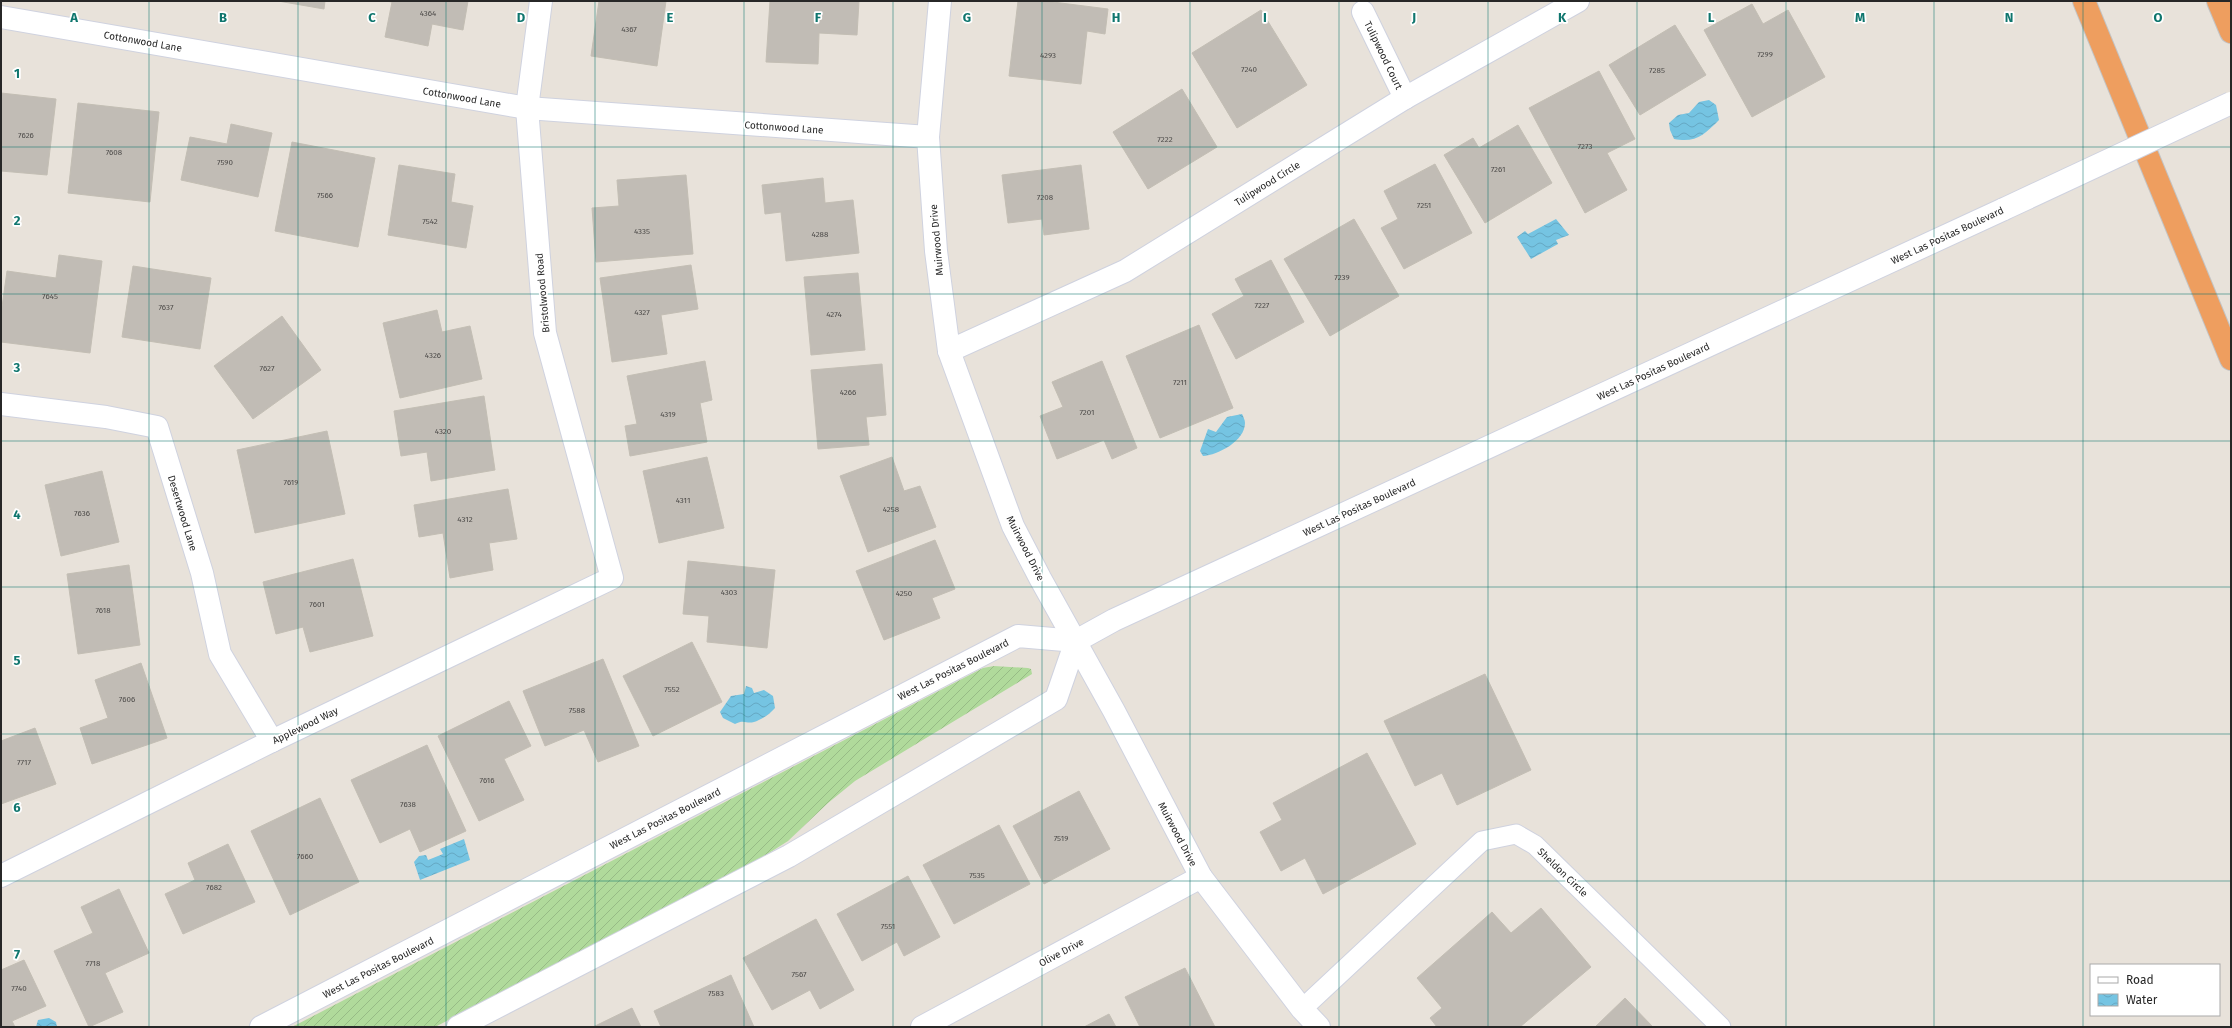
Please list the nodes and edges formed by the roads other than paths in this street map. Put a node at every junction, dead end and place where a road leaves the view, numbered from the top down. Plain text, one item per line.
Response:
1 (541, 1) edge
2 (940, 1) edge
3 (1578, 1) edge
4 (2084, 1) edge
5 (2218, 1) edge
6 (1362, 12) dead end
7 (1, 17) edge
8 (2231, 32) edge
9 (1405, 98) junction
10 (2231, 103) edge
11 (527, 108) junction
12 (928, 137) junction
13 (948, 351) junction
14 (2231, 359) edge
15 (1, 404) edge
16 (612, 578) joint
17 (1076, 641) junction
18 (272, 741) junction
19 (1, 876) edge
20 (1201, 877) junction
21 (1302, 1009) junction
22 (261, 1027) edge
23 (458, 1027) edge
24 (922, 1027) edge
25 (1319, 1027) edge
26 (1721, 1027) edge

1 - 11 street, Bristolwood Road
2 - 12 street, Muirwood Drive
3 - 9 street, Tulipwood Circle
4 - 14 highway
5 - 8 highway
6 - 9 street, Tulipwood Court
7 - 11 street, Cottonwood Lane
9 - 13 street, Tulipwood Circle
10 - 17 street, West Las Positas Boulevard, bridge
11 - 12 street, Cottonwood Lane
11 - 16 street, Bristolwood Road
12 - 13 street, Muirwood Drive
13 - 17 street, Muirwood Drive
15 - 18 street, Desertwood Lane
16 - 18 street, Applewood Way
17 - 20 street, Muirwood Drive
17 - 22 street, West Las Positas Boulevard
17 - 23 street
18 - 19 street, Applewood Way
20 - 21 street, Muirwood Drive
20 - 24 street, Olive Drive
21 - 25 street, Muirwood Drive
21 - 26 lane, Sheldon Circle

